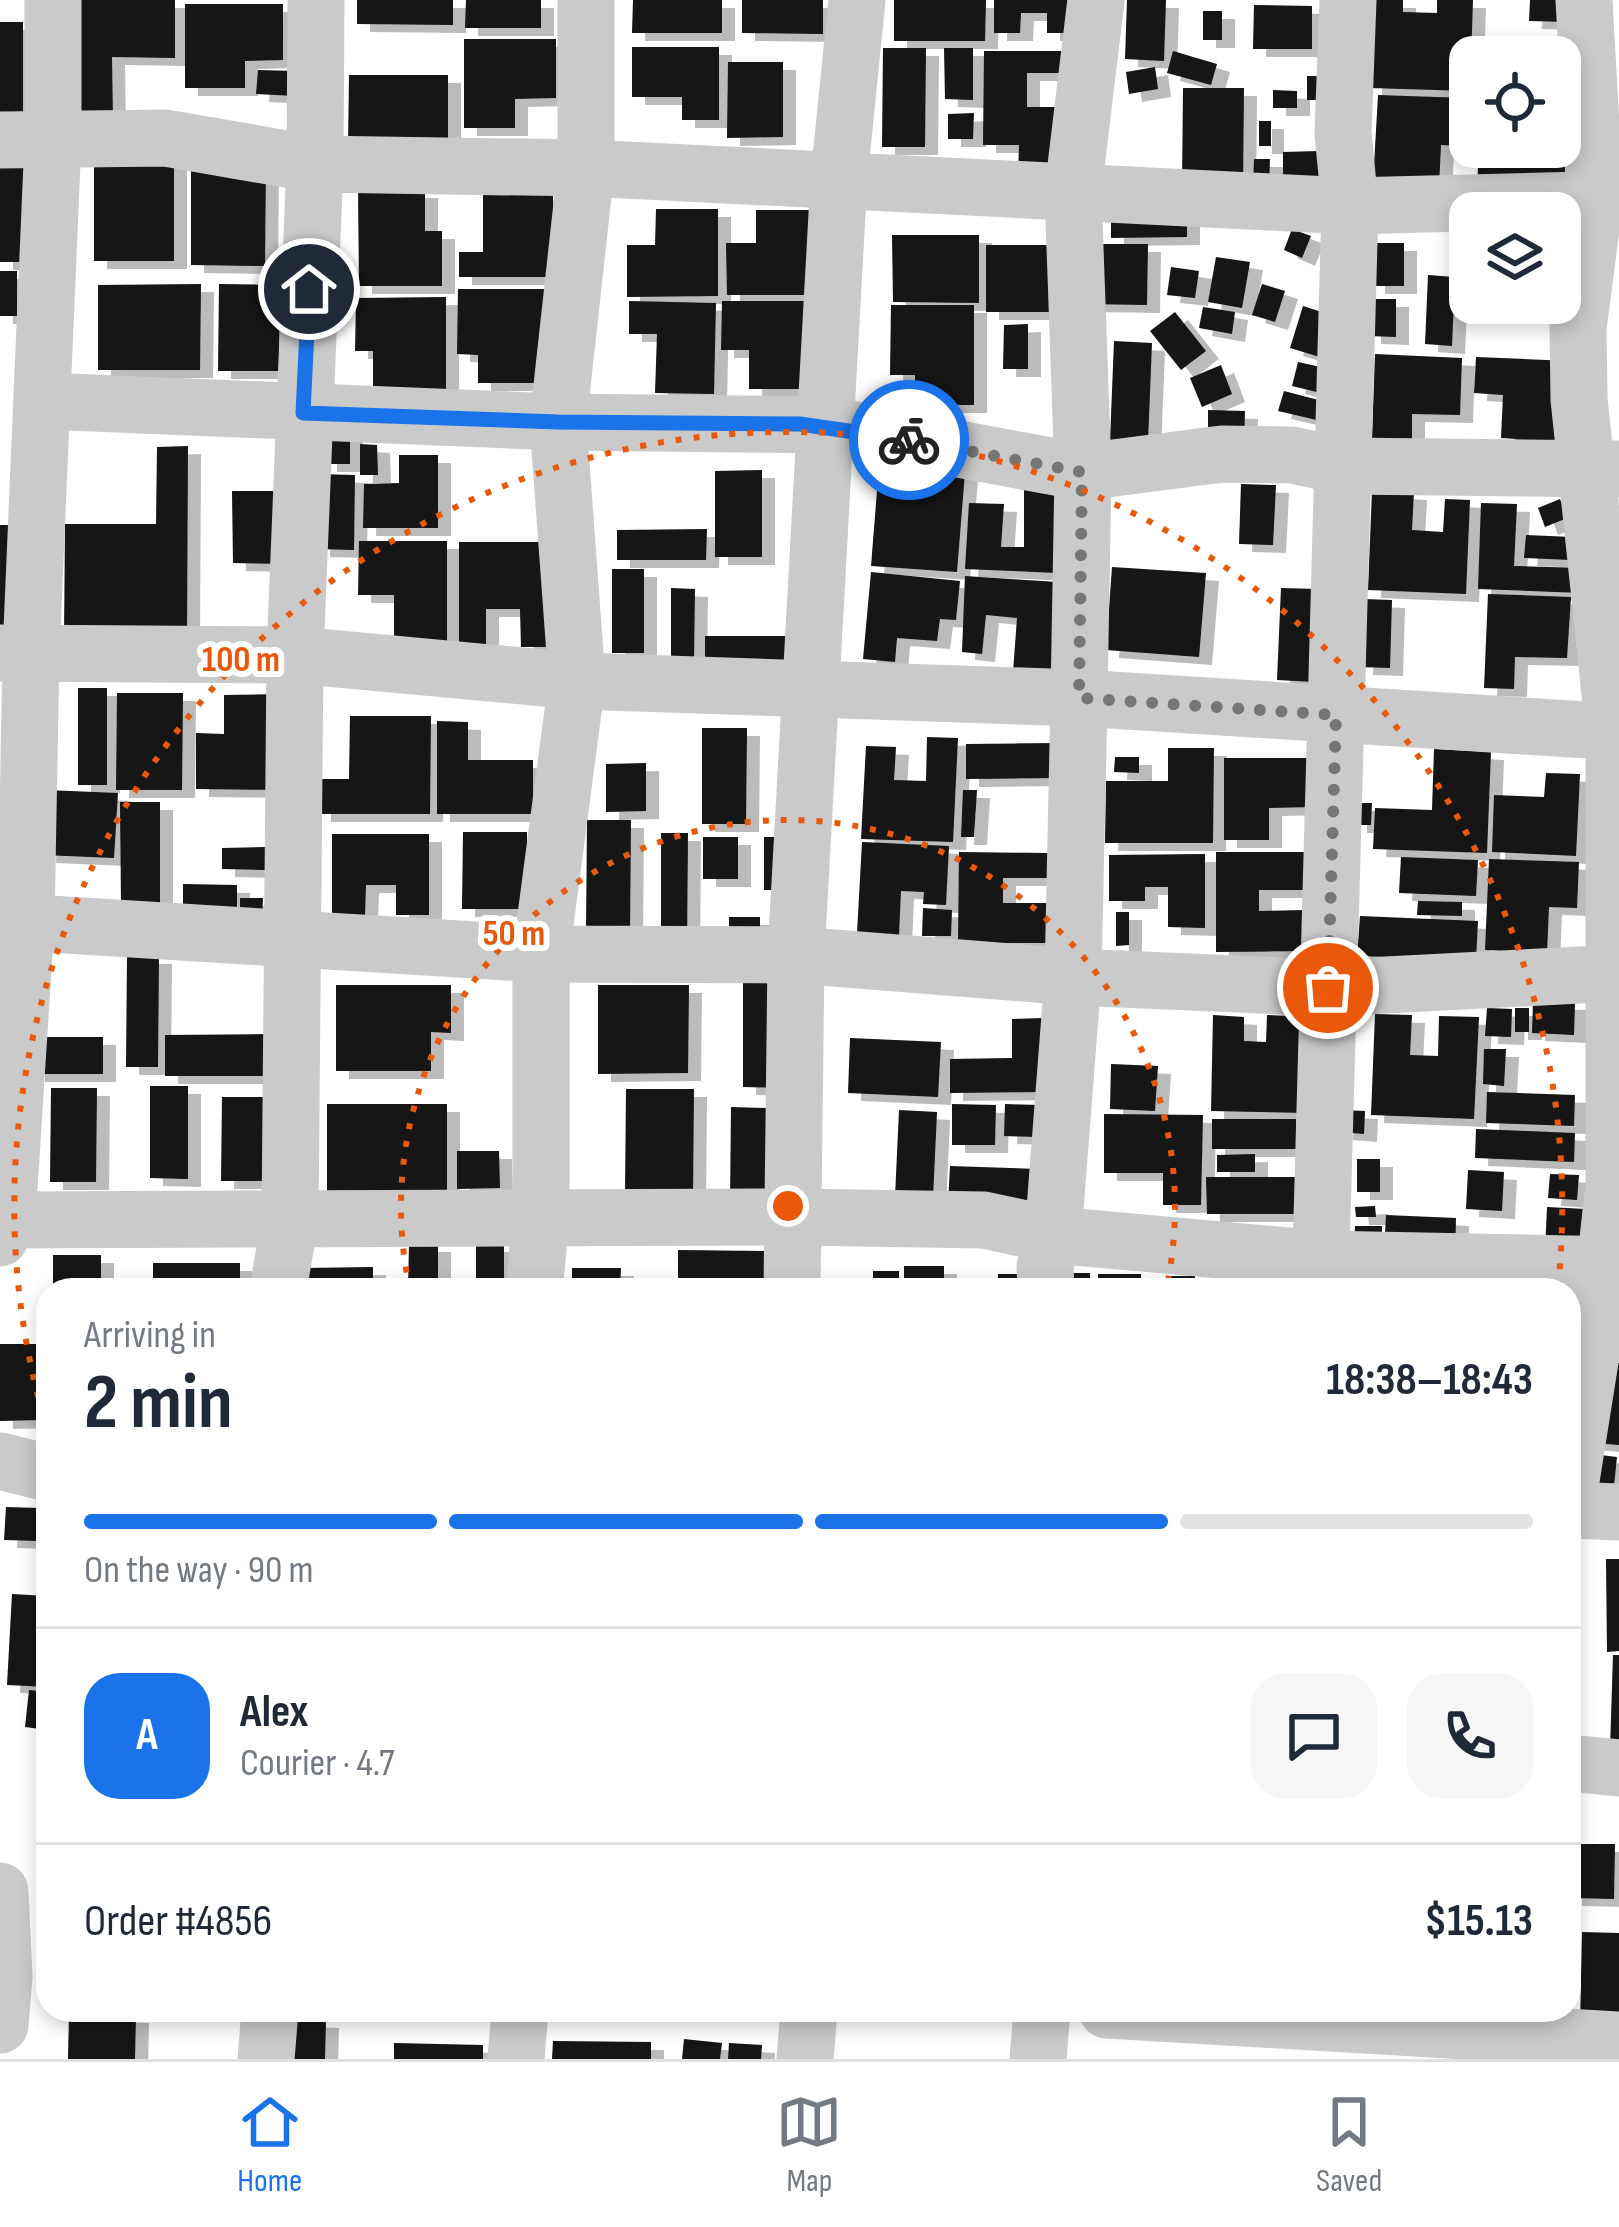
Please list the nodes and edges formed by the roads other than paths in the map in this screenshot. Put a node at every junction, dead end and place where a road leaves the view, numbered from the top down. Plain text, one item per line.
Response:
1 (53, 0) edge
2 (316, 0) edge
3 (586, 0) edge
4 (857, 0) edge
5 (1096, 0) edge
6 (1348, 0) edge
7 (1584, 0) edge
8 (26, 140) edge
9 (315, 164) junction
10 (586, 168) junction
11 (839, 178) junction
12 (1073, 191) junction
13 (1607, 198) edge
14 (1350, 206) junction
15 (44, 401) junction
16 (303, 413) junction
17 (558, 422) junction
18 (828, 425) junction
19 (1343, 466) junction
20 (1604, 468) edge
21 (1082, 472) junction
22 (16, 653) edge
23 (295, 655) junction
24 (578, 680) junction
25 (809, 691) junction
26 (1079, 698) junction
27 (1336, 715) junction
28 (1617, 732) edge
29 (13, 921) edge
30 (291, 940) junction
31 (541, 954) junction
32 (796, 955) junction
33 (1617, 973) edge
34 (1073, 977) junction
35 (1328, 988) junction
36 (795, 1217) junction
37 (541, 1218) junction
38 (290, 1220) junction
39 (2, 1226) edge
40 (1049, 1263) edge
41 (1612, 1266) edge
42 (1320, 1275) edge
43 (280, 1278) edge
44 (535, 1278) edge
45 (792, 1278) edge
46 (1581, 1430) edge
47 (0, 1461) edge
48 (36, 1470) edge
49 (1581, 1510) edge
50 (1619, 1512) edge
51 (1581, 1764) edge
52 (1619, 1768) edge
53 (0, 1892) edge
54 (13, 1989) edge
55 (269, 2022) edge
56 (519, 2022) edge
57 (807, 2022) edge
58 (1041, 2022) edge
59 (1216, 2022) edge
60 (1298, 2031) edge
61 (1606, 2046) edge
62 (266, 2059) edge
63 (516, 2059) edge
64 (805, 2059) edge
65 (1038, 2059) edge

1 - 8 street
2 - 9 street
3 - 10 street
4 - 11 street
5 - 12 street
6 - 14 street
7 - 13 street
8 - 9 street
8 - 15 street
9 - 10 street
9 - 16 street
10 - 11 street
10 - 17 street
11 - 12 street
11 - 18 street
12 - 14 street
12 - 21 street
13 - 14 street
13 - 20 street
14 - 19 street
15 - 16 street
15 - 22 street
16 - 17 street
16 - 23 street
17 - 18 street
17 - 24 street
18 - 21 street
18 - 25 street
19 - 20 street
19 - 21 street
19 - 27 street
20 - 28 street
21 - 26 street
22 - 23 street
22 - 29 street
23 - 24 street
23 - 30 street
24 - 25 street
24 - 31 street
25 - 26 street
25 - 32 street
26 - 27 street
26 - 34 street
27 - 28 street
27 - 35 street
28 - 33 street
29 - 30 street
29 - 39 street
30 - 31 street
30 - 38 street
31 - 32 street
31 - 37 street
32 - 34 street
32 - 36 street
33 - 35 street
33 - 41 street
34 - 35 street
34 - 40 street
35 - 42 street
36 - 37 street
36 - 40 street
36 - 45 street
37 - 38 street
37 - 44 street
38 - 39 street
38 - 43 street
40 - 42 street
41 - 42 street
41 - 46 street
47 - 48 street
49 - 50 street
51 - 52 street
53 - 54 street
55 - 62 street
56 - 63 street
57 - 64 street
58 - 65 street
59 - 60 street
60 - 61 street

